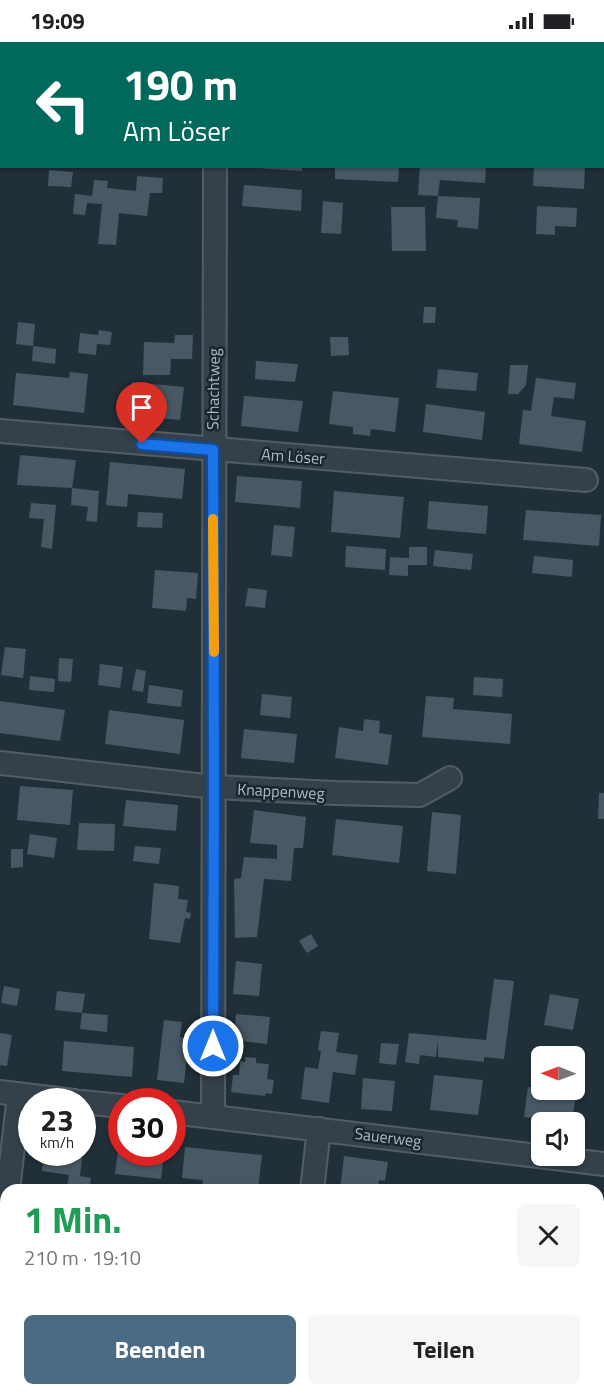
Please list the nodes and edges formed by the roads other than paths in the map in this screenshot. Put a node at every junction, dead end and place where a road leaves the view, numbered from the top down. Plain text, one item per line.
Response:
1 (215, 168) edge
2 (0, 431) edge
3 (213, 450) junction
4 (586, 480) dead end
5 (0, 763) edge
6 (450, 778) dead end
7 (214, 787) junction
8 (9, 1094) edge
9 (186, 1113) edge
10 (213, 1116) junction
11 (319, 1129) junction
12 (604, 1164) edge
13 (8, 1184) edge
14 (313, 1184) edge

1 - 3 street, Schachtweg
2 - 3 street, Am Löser
3 - 4 street, Am Löser
3 - 7 street, Schachtweg
5 - 7 street, Knappenweg
6 - 7 street, Knappenweg
7 - 10 street, Schachtweg
8 - 13 street
9 - 10 street, Sauerweg
10 - 11 street, Sauerweg
11 - 12 street, Sauerweg
11 - 14 street

